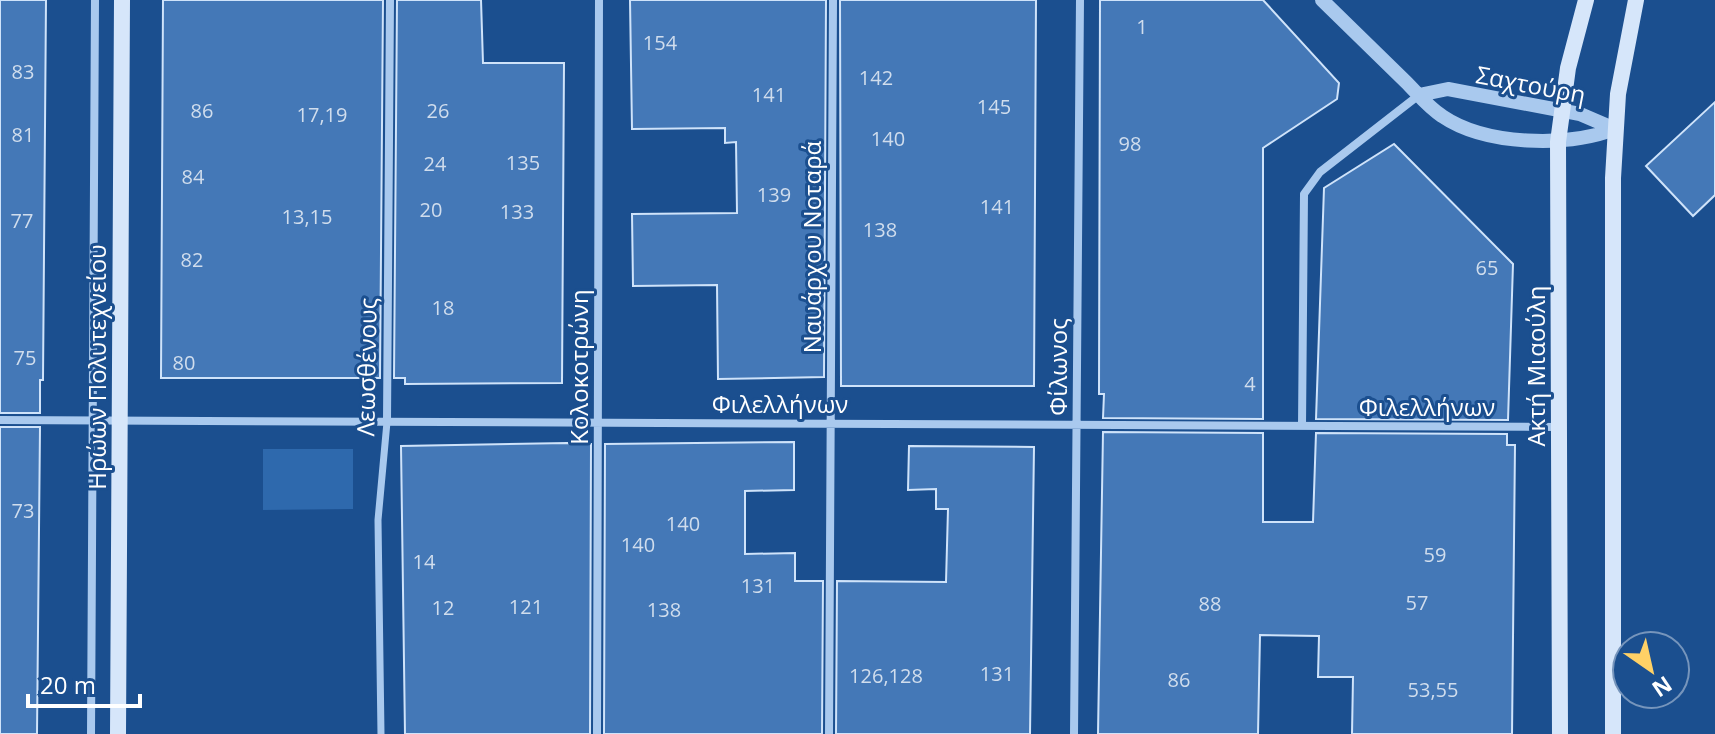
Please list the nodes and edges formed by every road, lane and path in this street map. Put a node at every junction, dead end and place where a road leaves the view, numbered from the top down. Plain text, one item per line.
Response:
1 (95, 0) edge
2 (122, 0) edge
3 (390, 0) edge
4 (599, 0) edge
5 (833, 0) edge
6 (1080, 0) edge
7 (1322, 0) edge
8 (1586, 0) edge
9 (1636, 0) edge
10 (1419, 95) junction
11 (1562, 112) junction
12 (1615, 129) junction
13 (1558, 142) junction
14 (0, 420) edge
15 (94, 420) junction
16 (121, 421) junction
17 (387, 422) junction
18 (598, 422) junction
19 (830, 424) junction
20 (1077, 425) junction
21 (1302, 426) junction
22 (1559, 427) junction
23 (91, 734) edge
24 (118, 734) edge
25 (381, 734) edge
26 (597, 734) edge
27 (829, 734) edge
28 (1074, 734) edge
29 (1560, 734) edge
30 (1613, 734) edge

1 - 15 street, Ηρώων Πολυτεχνείου
2 - 16 main road, Ηρώων Πολυτεχνείου
3 - 17 street, Λεωσθένους
4 - 18 street, Κολοκοτρώνη
5 - 19 street, Ναυάρχου Νοταρά
6 - 20 street, Φίλωνος
7 - 10 street, Σαχτούρη
8 - 11 main road, Ακτή Μιαούλη
9 - 12 main road
10 - 11 street, Σαχτούρη
10 - 13 street, Σαχτούρη
10 - 21 street
11 - 12 street, Σαχτούρη
11 - 13 main road, Ακτή Μιαούλη
12 - 13 street, Σαχτούρη
12 - 30 main road
13 - 22 main road, Ακτή Μιαούλη
14 - 15 street, Φιλελλήνων
15 - 16 street, Φιλελλήνων
15 - 23 street, Ηρώων Πολυτεχνείου
16 - 17 street, Φιλελλήνων
16 - 24 main road, Ηρώων Πολυτεχνείου
17 - 18 street, Φιλελλήνων
17 - 25 street, Λεωσθένους
18 - 19 street, Φιλελλήνων
18 - 26 street, Κολοκοτρώνη
19 - 20 street, Φιλελλήνων
19 - 27 street, Ναυάρχου Νοταρά
20 - 21 street, Φιλελλήνων
20 - 28 street, Φίλωνος
21 - 22 street, Φιλελλήνων
22 - 29 main road, Ακτή Μιαούλη

